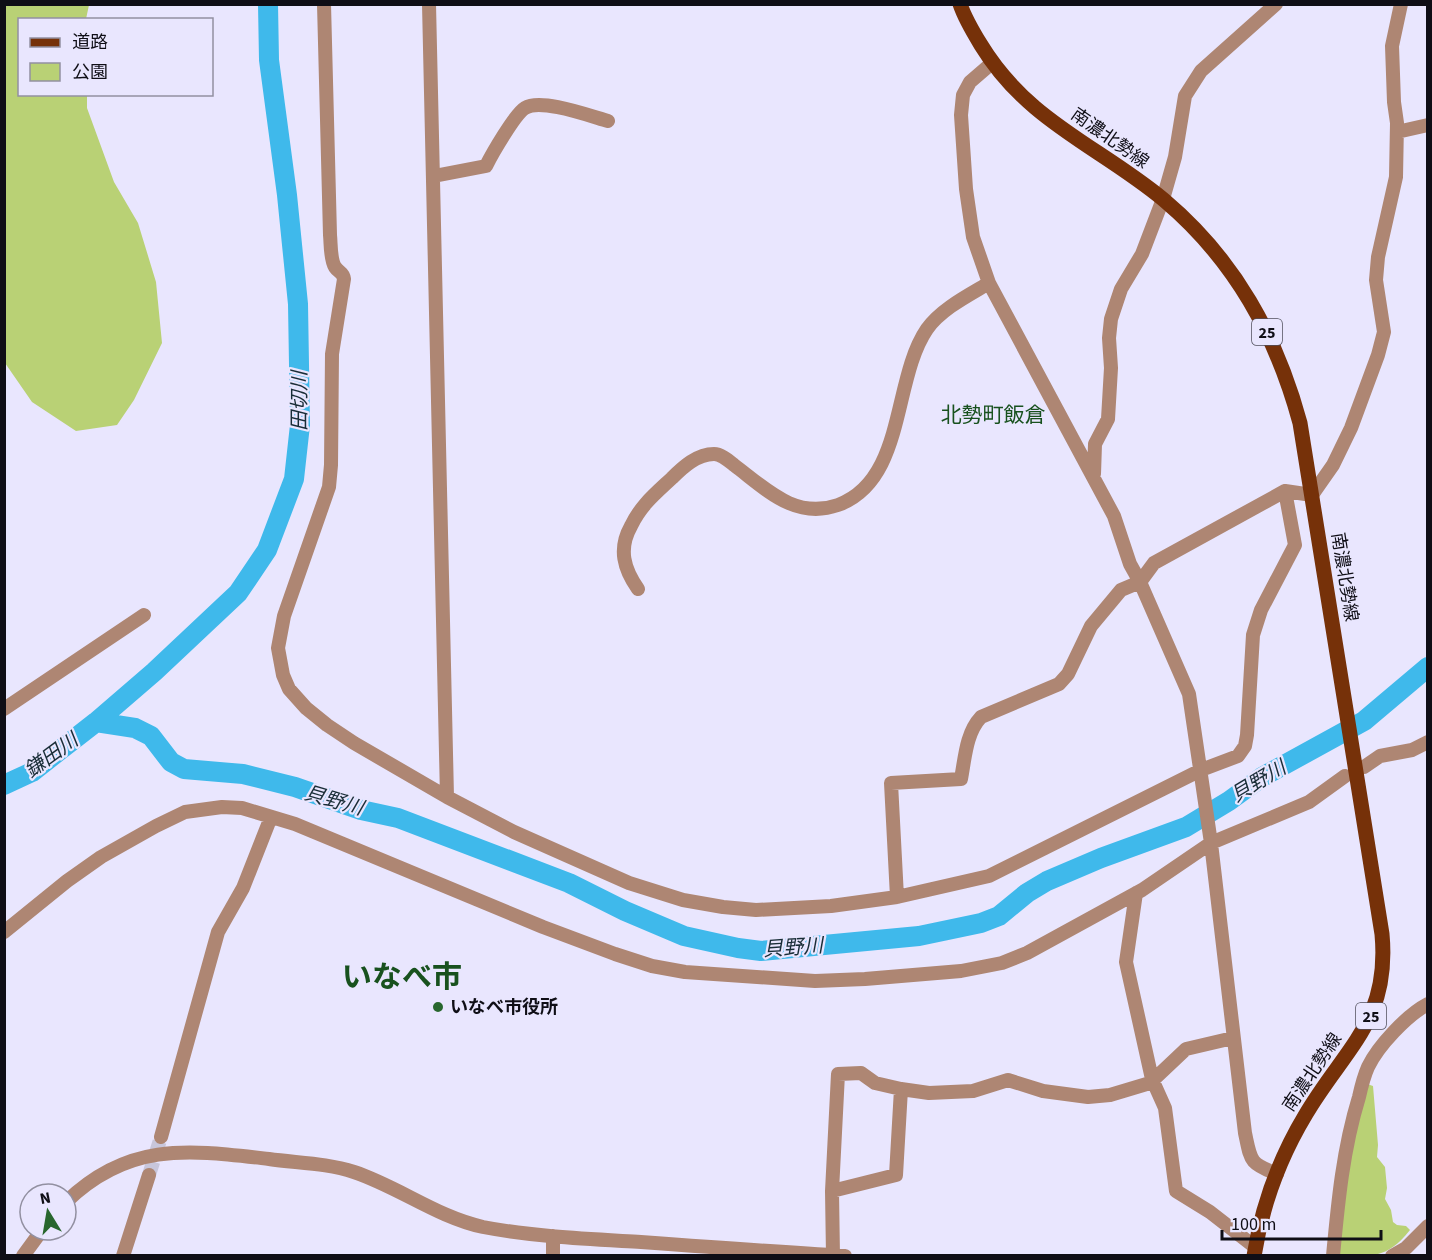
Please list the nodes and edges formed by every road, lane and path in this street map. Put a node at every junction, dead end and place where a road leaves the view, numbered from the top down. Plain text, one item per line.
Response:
1 (324, 4) edge
2 (429, 4) edge
3 (960, 4) edge
4 (1276, 4) edge
5 (1401, 4) edge
6 (992, 63) junction
7 (608, 121) dead end
8 (1428, 125) edge
9 (1397, 132) junction
10 (434, 176) junction
11 (1163, 199) junction
12 (989, 283) junction
13 (1094, 477) junction
14 (1285, 491) junction
15 (1312, 495) junction
16 (1140, 582) junction
17 (638, 589) dead end
18 (144, 615) dead end
19 (4, 709) edge
20 (1428, 742) edge
21 (1359, 763) junction
22 (1201, 770) junction
23 (1345, 776) dead end
24 (447, 796) junction
25 (271, 817) junction
26 (1210, 843) junction
27 (1136, 894) junction
28 (897, 897) junction
29 (4, 932) edge
30 (1428, 1004) edge
31 (1233, 1038) junction
32 (1152, 1079) junction
33 (901, 1089) junction
34 (161, 1137) tunnel mouth
35 (1276, 1174) junction
36 (149, 1175) tunnel mouth
37 (78, 1190) edge
38 (832, 1191) junction
39 (1428, 1226) edge
40 (553, 1236) junction
41 (33, 1242) edge
42 (1255, 1251) edge
43 (833, 1255) edge
44 (23, 1256) edge
45 (123, 1256) edge
46 (553, 1256) edge
47 (845, 1256) edge
48 (1333, 1256) edge
49 (1392, 1256) edge

1 - 24 street
2 - 10 street
3 - 6 main road, 南濃北勢線 / 25
4 - 11 street
5 - 9 street
6 - 11 main road, 南濃北勢線 / 25
6 - 12 street
7 - 10 street
8 - 9 street
9 - 15 street
10 - 24 street
11 - 13 street
11 - 15 main road, 南濃北勢線 / 25
12 - 13 street
12 - 17 street
13 - 16 street
14 - 15 street
14 - 16 street
14 - 22 street
15 - 21 main road, 南濃北勢線 / 25
16 - 22 street
16 - 28 street
18 - 19 street
20 - 21 street
21 - 35 main road, 南濃北勢線 / 25
22 - 26 street
22 - 28 street
23 - 26 street
24 - 28 street
25 - 27 street
25 - 29 street
25 - 34 street
26 - 27 street
26 - 31 street
27 - 32 street
30 - 48 street
31 - 32 street
31 - 35 street
32 - 33 street
32 - 42 street
33 - 38 street
33 - 38 street
35 - 42 main road, 南濃北勢線 / 25
36 - 45 street
37 - 40 street
38 - 43 street
39 - 49 street
40 - 43 street
40 - 46 street
41 - 44 street
43 - 47 street

